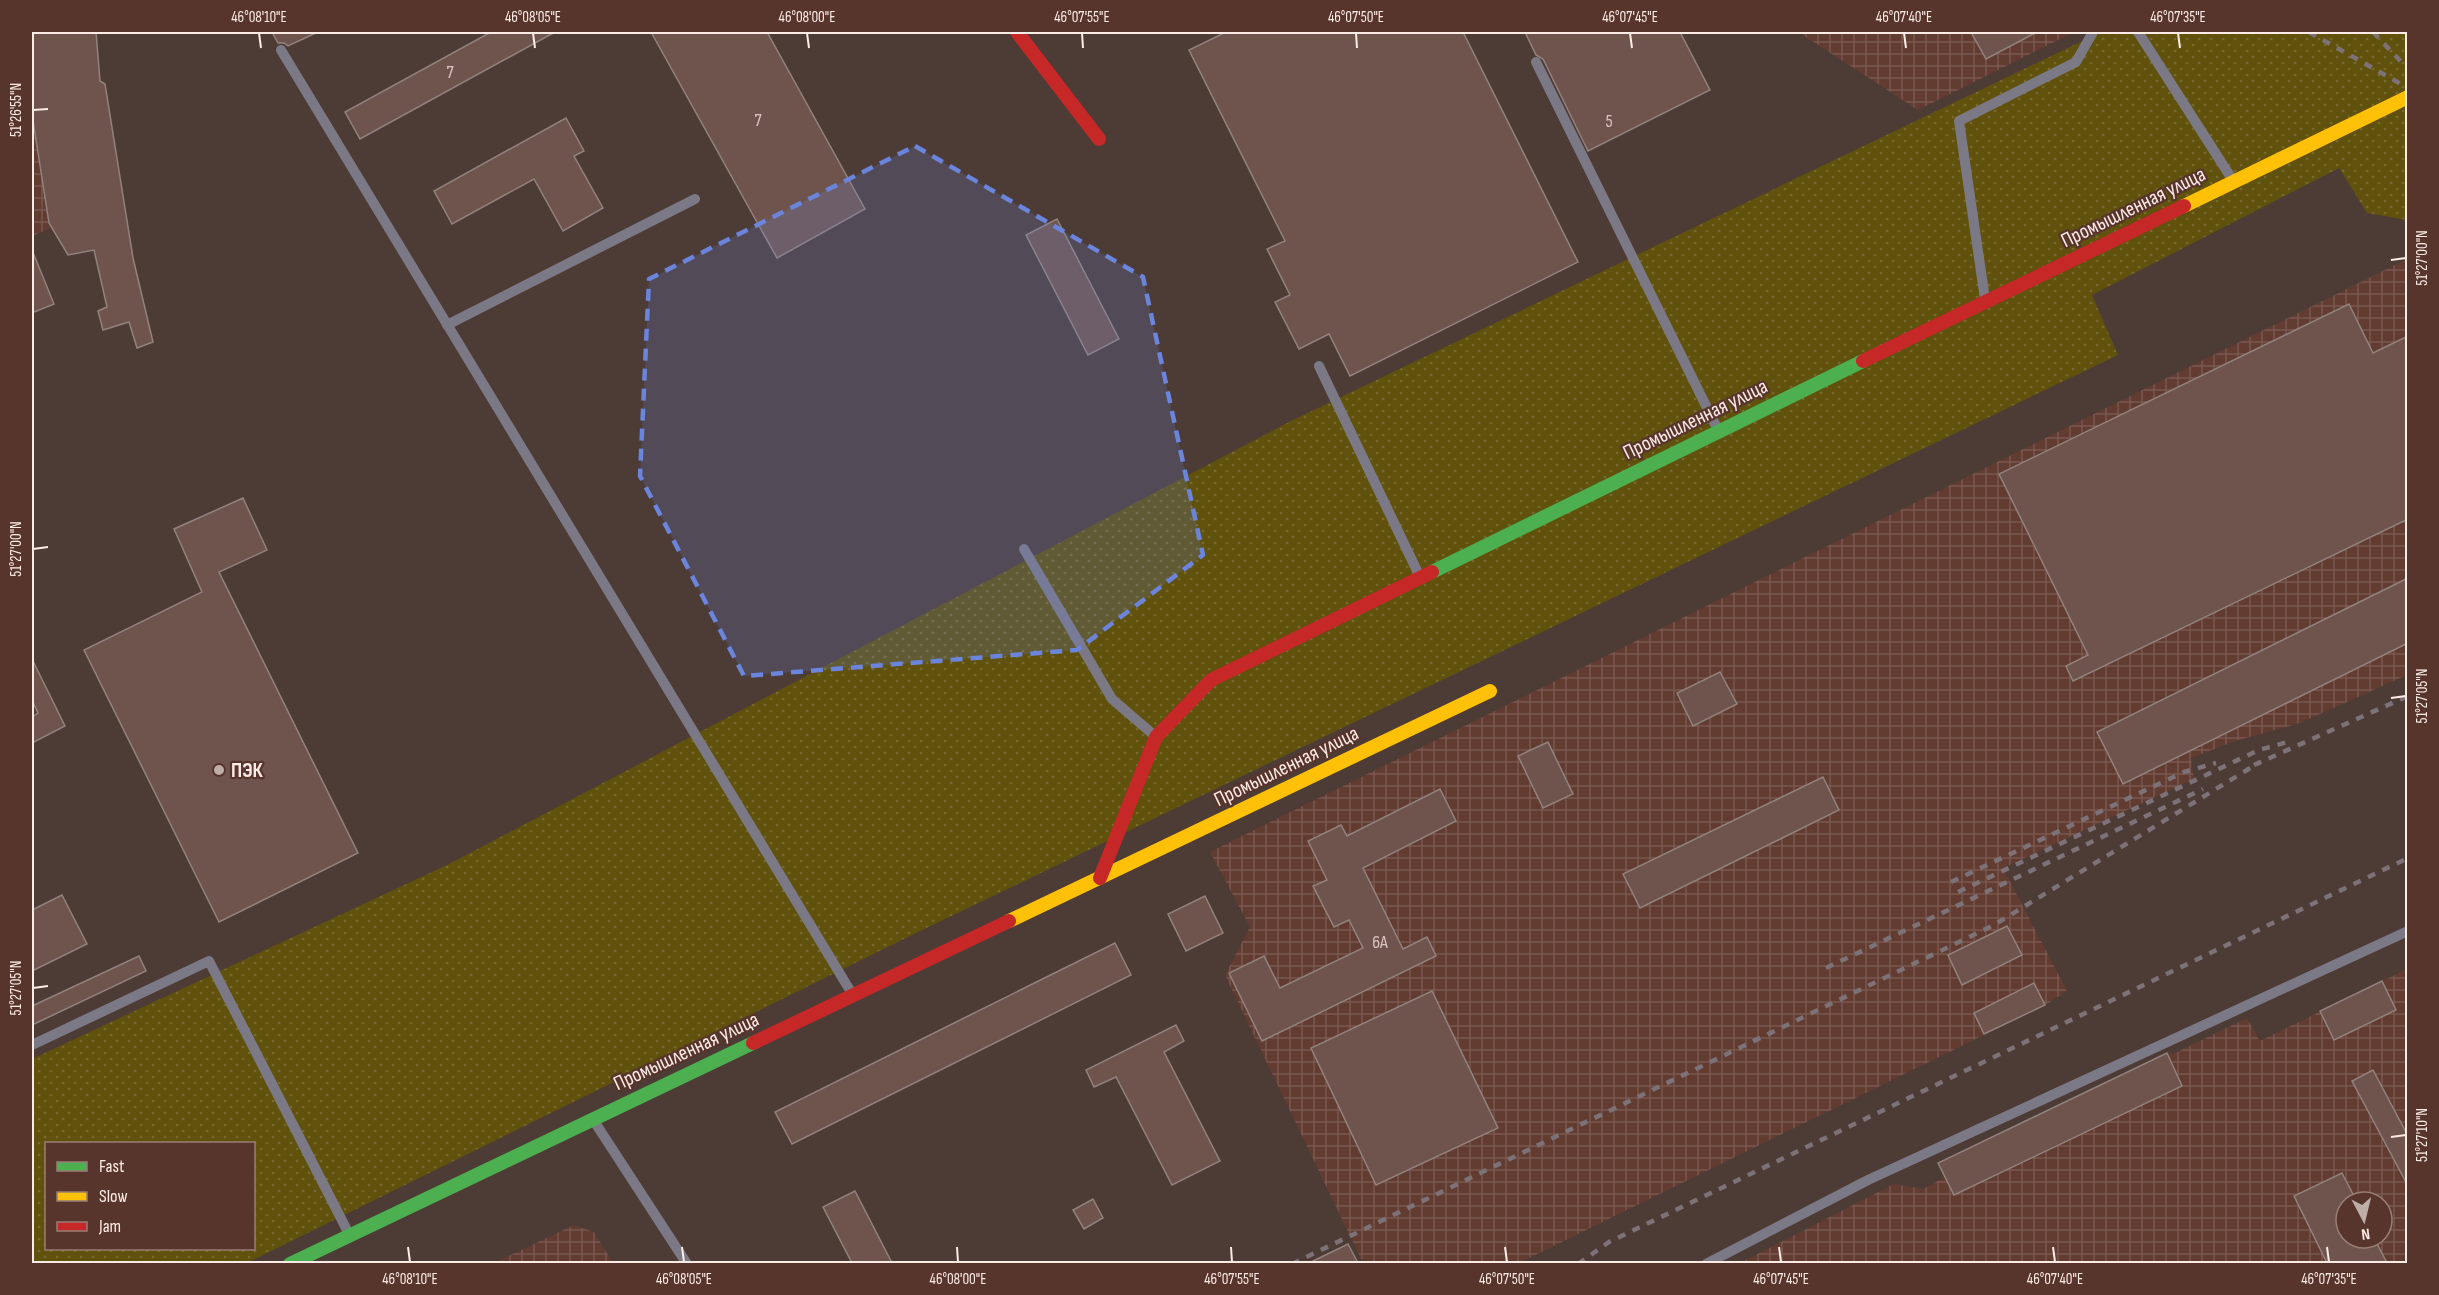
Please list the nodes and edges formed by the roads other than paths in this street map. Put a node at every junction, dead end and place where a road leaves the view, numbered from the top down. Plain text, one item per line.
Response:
1 (1017, 32) edge
2 (2093, 32) edge
3 (2138, 32) edge
4 (281, 50) dead end
5 (1536, 62) dead end
6 (2408, 97) edge
7 (1099, 139) dead end
8 (2234, 182) junction
9 (695, 200) dead end
10 (1986, 302) junction
11 (447, 325) junction
12 (1319, 366) dead end
13 (1718, 431) junction
14 (1024, 549) dead end
15 (1420, 577) junction
16 (1490, 691) dead end
17 (1156, 737) junction
18 (1100, 878) junction
19 (2408, 931) edge
20 (853, 995) junction
21 (32, 1045) edge
22 (592, 1119) junction
23 (349, 1234) junction
24 (290, 1263) edge
25 (687, 1263) edge
26 (1706, 1263) edge

1 - 7 street
2 - 10 lane
3 - 8 lane
4 - 11 lane
5 - 13 lane
6 - 8 street, Промышленная улица
8 - 10 street, Промышленная улица
9 - 11 lane
10 - 13 street, Промышленная улица
11 - 20 lane
12 - 15 lane
13 - 15 street, Промышленная улица
14 - 17 lane
15 - 17 street, Промышленная улица
16 - 18 street, Промышленная улица
17 - 18 street, Промышленная улица
18 - 20 street, Промышленная улица
19 - 26 lane
20 - 22 street, Промышленная улица
21 - 23 lane
22 - 23 street, Промышленная улица
22 - 25 lane
23 - 24 street, Промышленная улица

